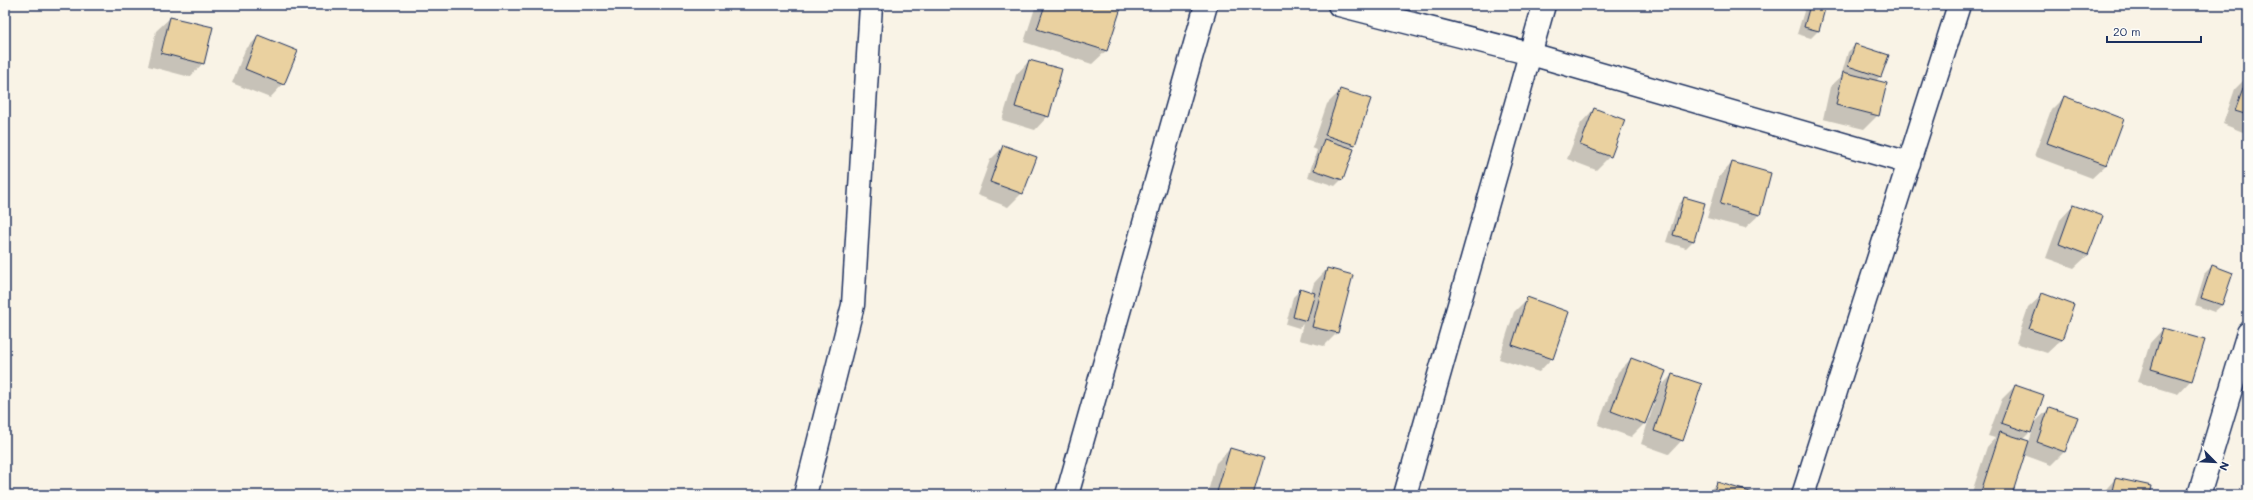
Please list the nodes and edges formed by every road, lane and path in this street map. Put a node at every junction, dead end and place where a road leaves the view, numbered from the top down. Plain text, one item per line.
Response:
1 (871, 5) edge
2 (1206, 5) edge
3 (1339, 5) edge
4 (1544, 5) edge
5 (1959, 5) edge
6 (1531, 54) junction
7 (1909, 163) junction
8 (2248, 333) edge
9 (805, 495) edge
10 (1067, 495) edge
11 (1405, 495) edge
12 (1803, 495) edge
13 (2199, 495) edge

1 - 9 street
2 - 10 street
3 - 6 street
4 - 6 street
5 - 7 street
6 - 7 street
6 - 11 street
7 - 12 street
8 - 13 street

